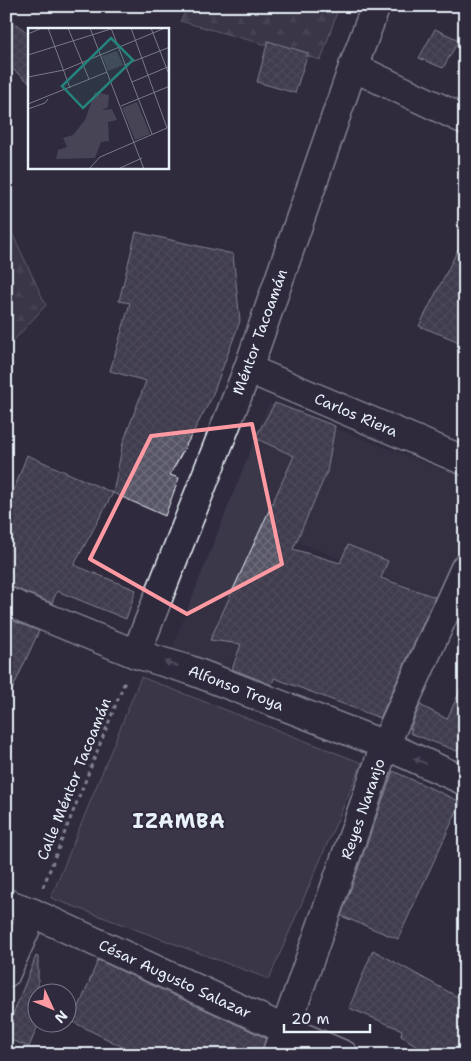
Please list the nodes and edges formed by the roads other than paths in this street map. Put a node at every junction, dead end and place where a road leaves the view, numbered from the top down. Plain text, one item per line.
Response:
1 (376, 6) edge
2 (353, 66) junction
3 (465, 120) edge
4 (248, 369) junction
5 (465, 461) edge
6 (465, 568) edge
7 (6, 601) edge
8 (136, 654) junction
9 (385, 745) junction
10 (465, 781) edge
11 (6, 903) edge
12 (32, 913) junction
13 (6, 973) edge
14 (281, 1042) edge
15 (344, 1055) edge

1 - 2 street, Méntor Tacoamán
2 - 3 street
2 - 4 street, Méntor Tacoamán
4 - 5 street, Carlos Riera
4 - 8 street, Méntor Tacoamán
6 - 9 street, Reyes Naranjo
7 - 8 street, Alfonso Troya
9 -> 8 street, Alfonso Troya
10 -> 9 street, Alfonso Troya
9 - 14 street, Reyes Naranjo
11 - 12 street, César Augusto Salazar
12 - 13 street
12 - 14 street, César Augusto Salazar
14 - 15 street, César Augusto Salazar

